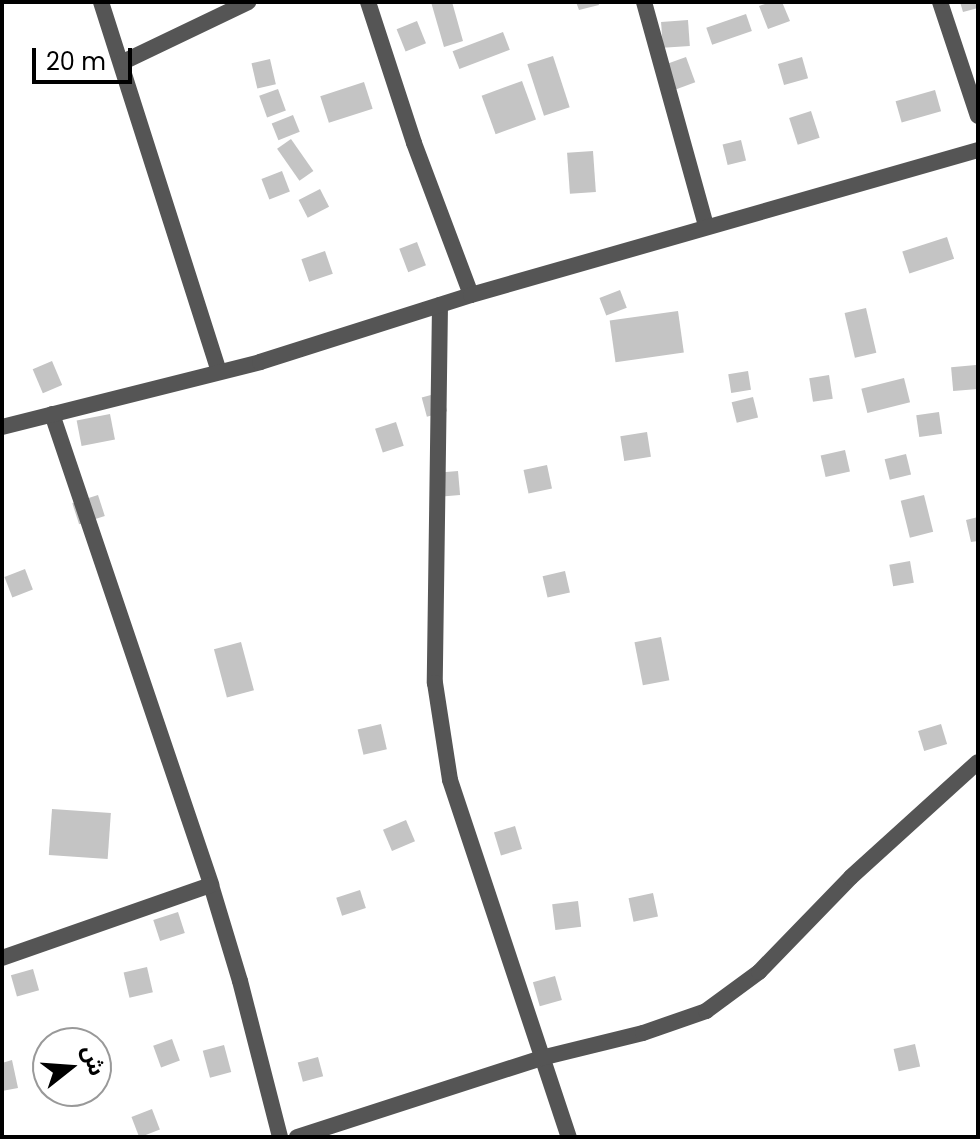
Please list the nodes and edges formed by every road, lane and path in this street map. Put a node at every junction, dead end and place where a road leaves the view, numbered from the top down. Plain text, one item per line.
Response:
1 (101, 2) edge
2 (248, 2) edge
3 (368, 2) edge
4 (644, 2) edge
5 (940, 2) edge
6 (123, 62) junction
7 (978, 116) edge
8 (978, 150) edge
9 (706, 226) junction
10 (471, 295) junction
11 (440, 305) junction
12 (219, 372) junction
13 (52, 414) junction
14 (2, 427) edge
15 (978, 762) edge
16 (211, 885) junction
17 (2, 958) edge
18 (541, 1058) junction
19 (280, 1137) edge
20 (297, 1137) edge
21 (569, 1137) edge

1 - 6 street
2 - 6 street
3 - 10 street
4 - 9 street
5 - 7 street
6 - 12 street
8 - 9 street
9 - 10 street
10 - 11 street
11 - 12 street
11 - 18 street
12 - 13 street
13 - 14 street
13 - 16 street
15 - 18 street
16 - 17 street
16 - 19 street
18 - 20 street
18 - 21 street

